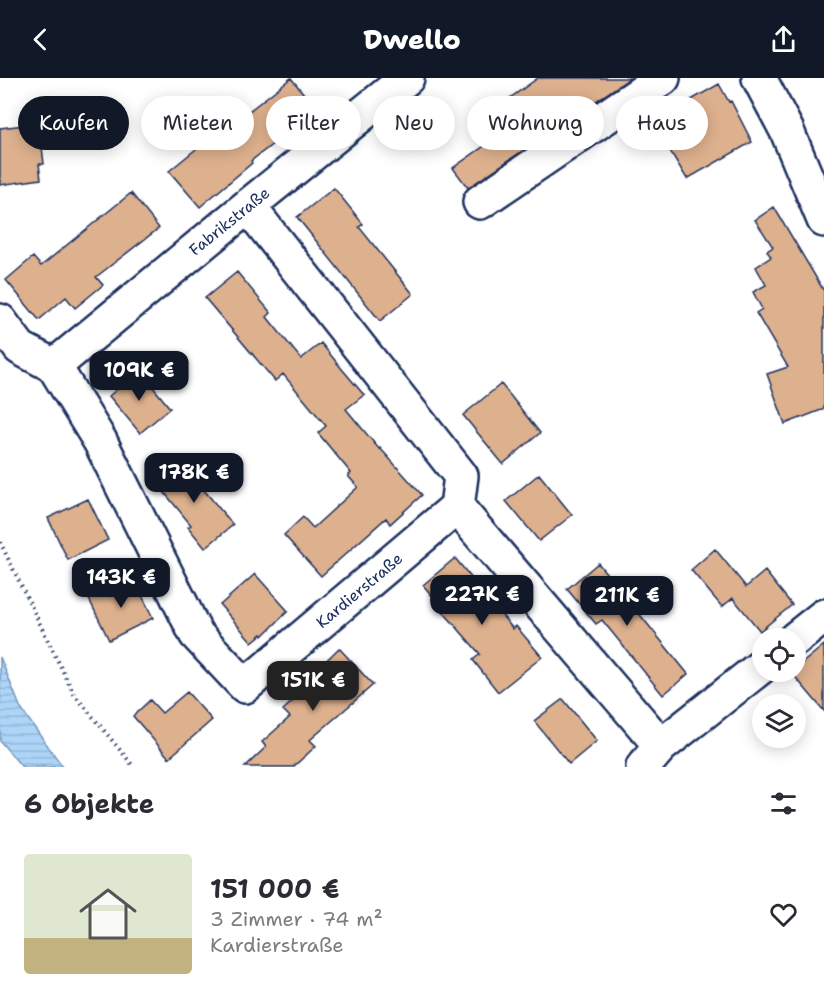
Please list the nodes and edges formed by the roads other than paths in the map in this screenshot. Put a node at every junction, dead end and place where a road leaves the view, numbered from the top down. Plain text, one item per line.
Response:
1 (407, 78) edge
2 (663, 78) edge
3 (759, 78) edge
4 (371, 88) edge
5 (480, 202) dead end
6 (248, 206) junction
7 (824, 220) edge
8 (0, 321) edge
9 (54, 366) junction
10 (457, 507) junction
11 (824, 616) edge
12 (806, 630) edge
13 (752, 674) edge
14 (652, 756) edge

1 - 4 street, Fabrikstraße
2 - 5 street
3 - 7 street
4 - 6 street, Fabrikstraße
6 - 9 street, Fabrikstraße
6 - 10 street
8 - 9 street
9 - 10 street, Kardierstraße
10 - 14 street
11 - 12 street
13 - 14 street

